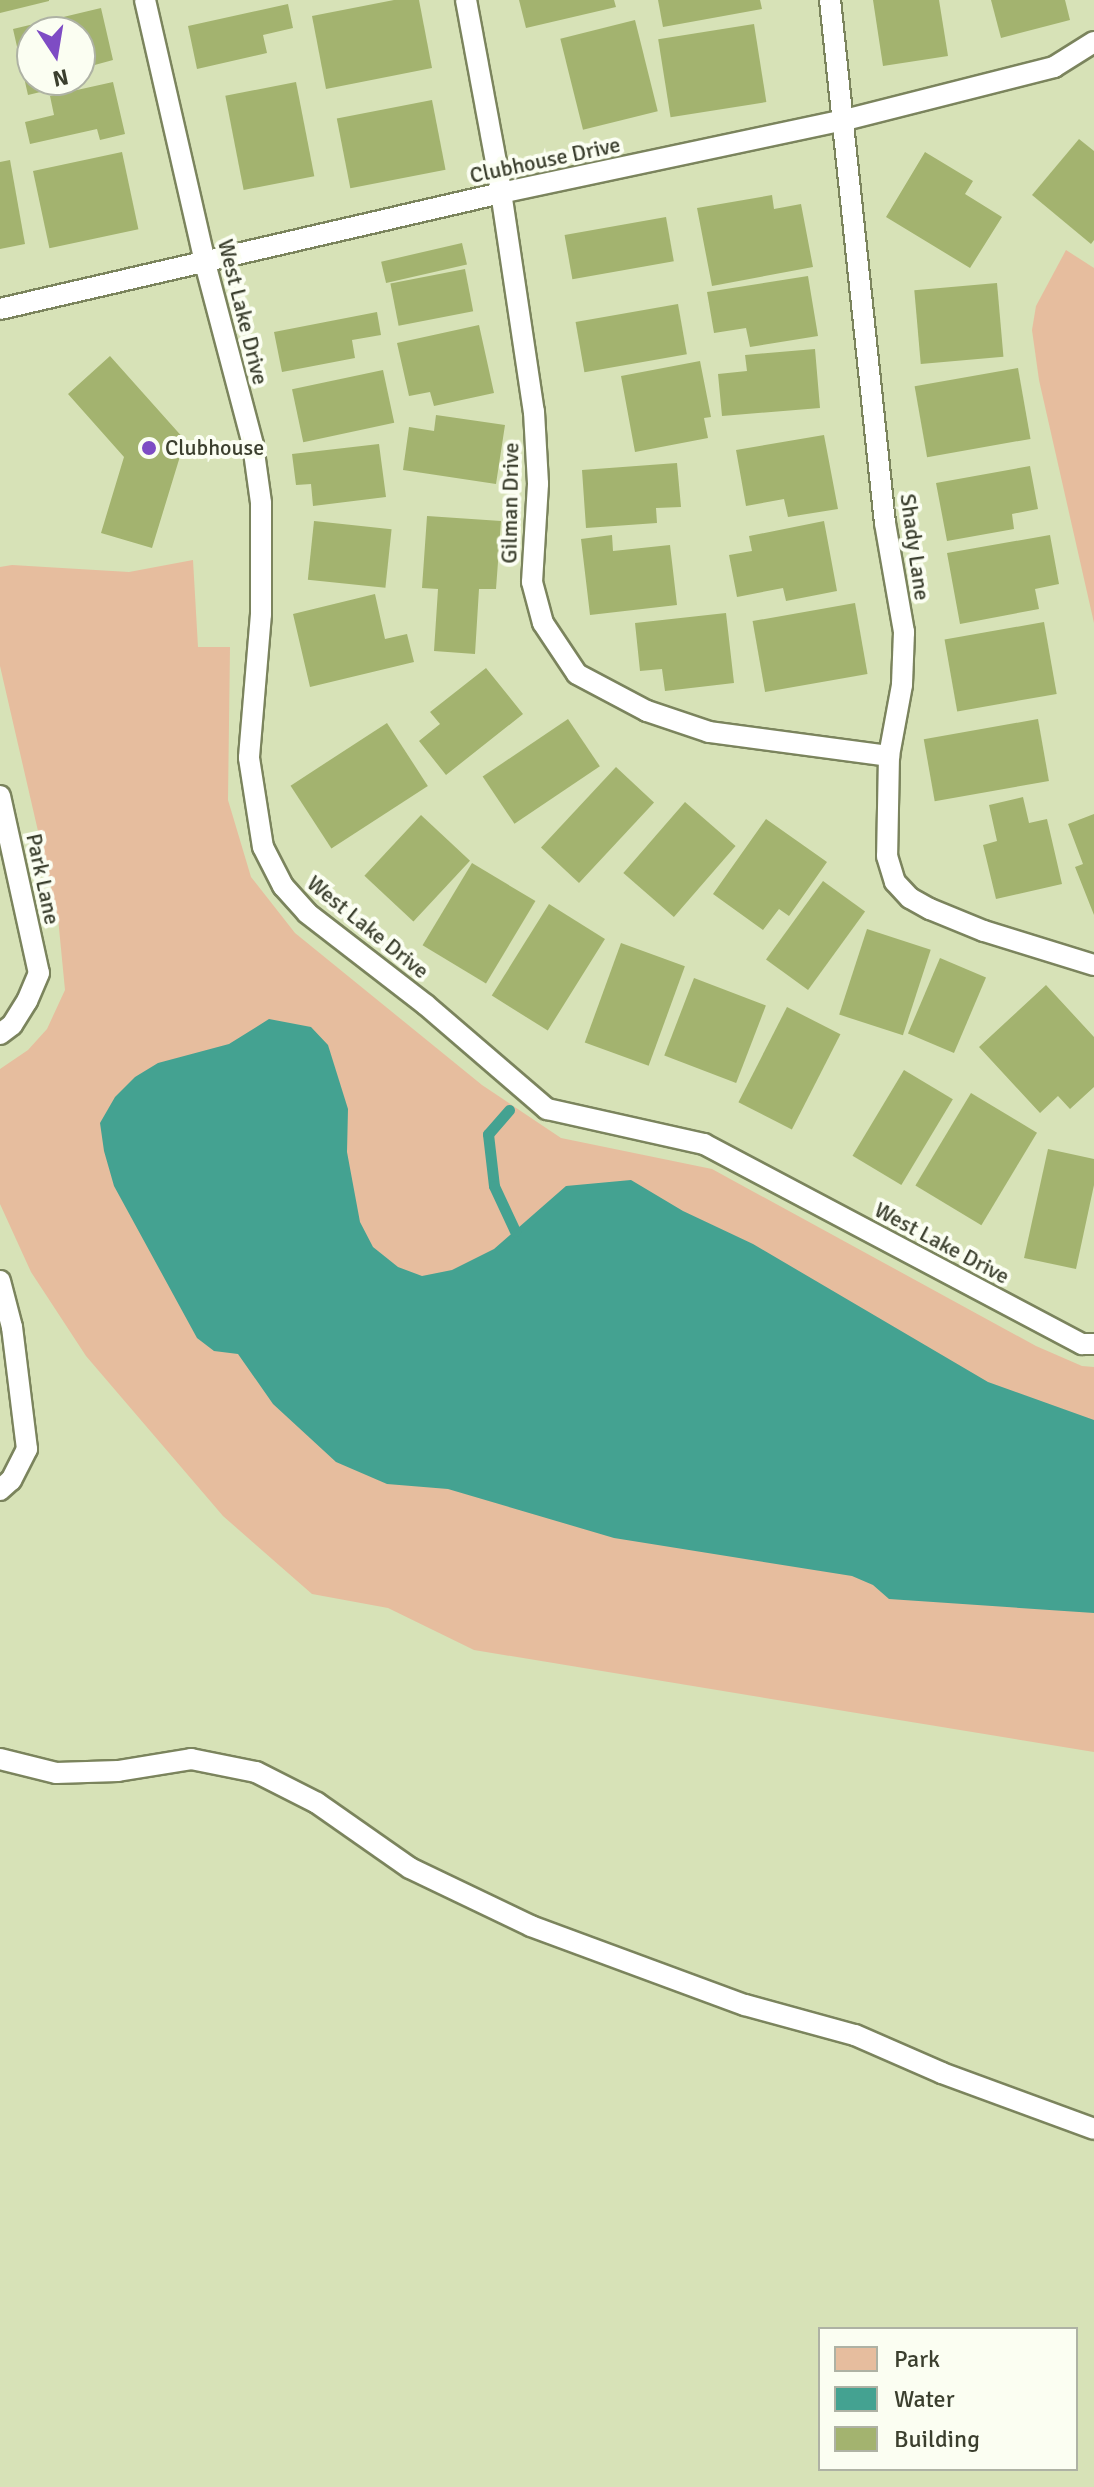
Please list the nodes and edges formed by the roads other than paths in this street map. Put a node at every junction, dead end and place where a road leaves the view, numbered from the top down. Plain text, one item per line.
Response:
1 (145, 0) edge
2 (466, 0) edge
3 (830, 0) edge
4 (1094, 42) edge
5 (841, 121) junction
6 (501, 193) junction
7 (205, 263) junction
8 (0, 309) edge
9 (889, 756) junction
10 (0, 796) edge
11 (1094, 965) edge
12 (0, 1034) edge
13 (0, 1281) edge
14 (1094, 1344) edge
15 (0, 1490) edge
16 (0, 1759) edge
17 (1094, 2129) edge

1 - 7 lane, West Lake Drive
2 - 6 lane, Gilman Drive
3 - 5 lane, Shady Lane
4 - 5 lane, Clubhouse Drive
5 - 6 lane, Clubhouse Drive
5 - 9 lane, Shady Lane
6 - 7 lane, Clubhouse Drive
6 - 9 lane, Gilman Drive
7 - 8 lane, Clubhouse Drive
7 - 14 lane, West Lake Drive
9 - 11 lane, Shady Lane
10 - 12 lane, Park Lane
13 - 15 lane
16 - 17 lane

